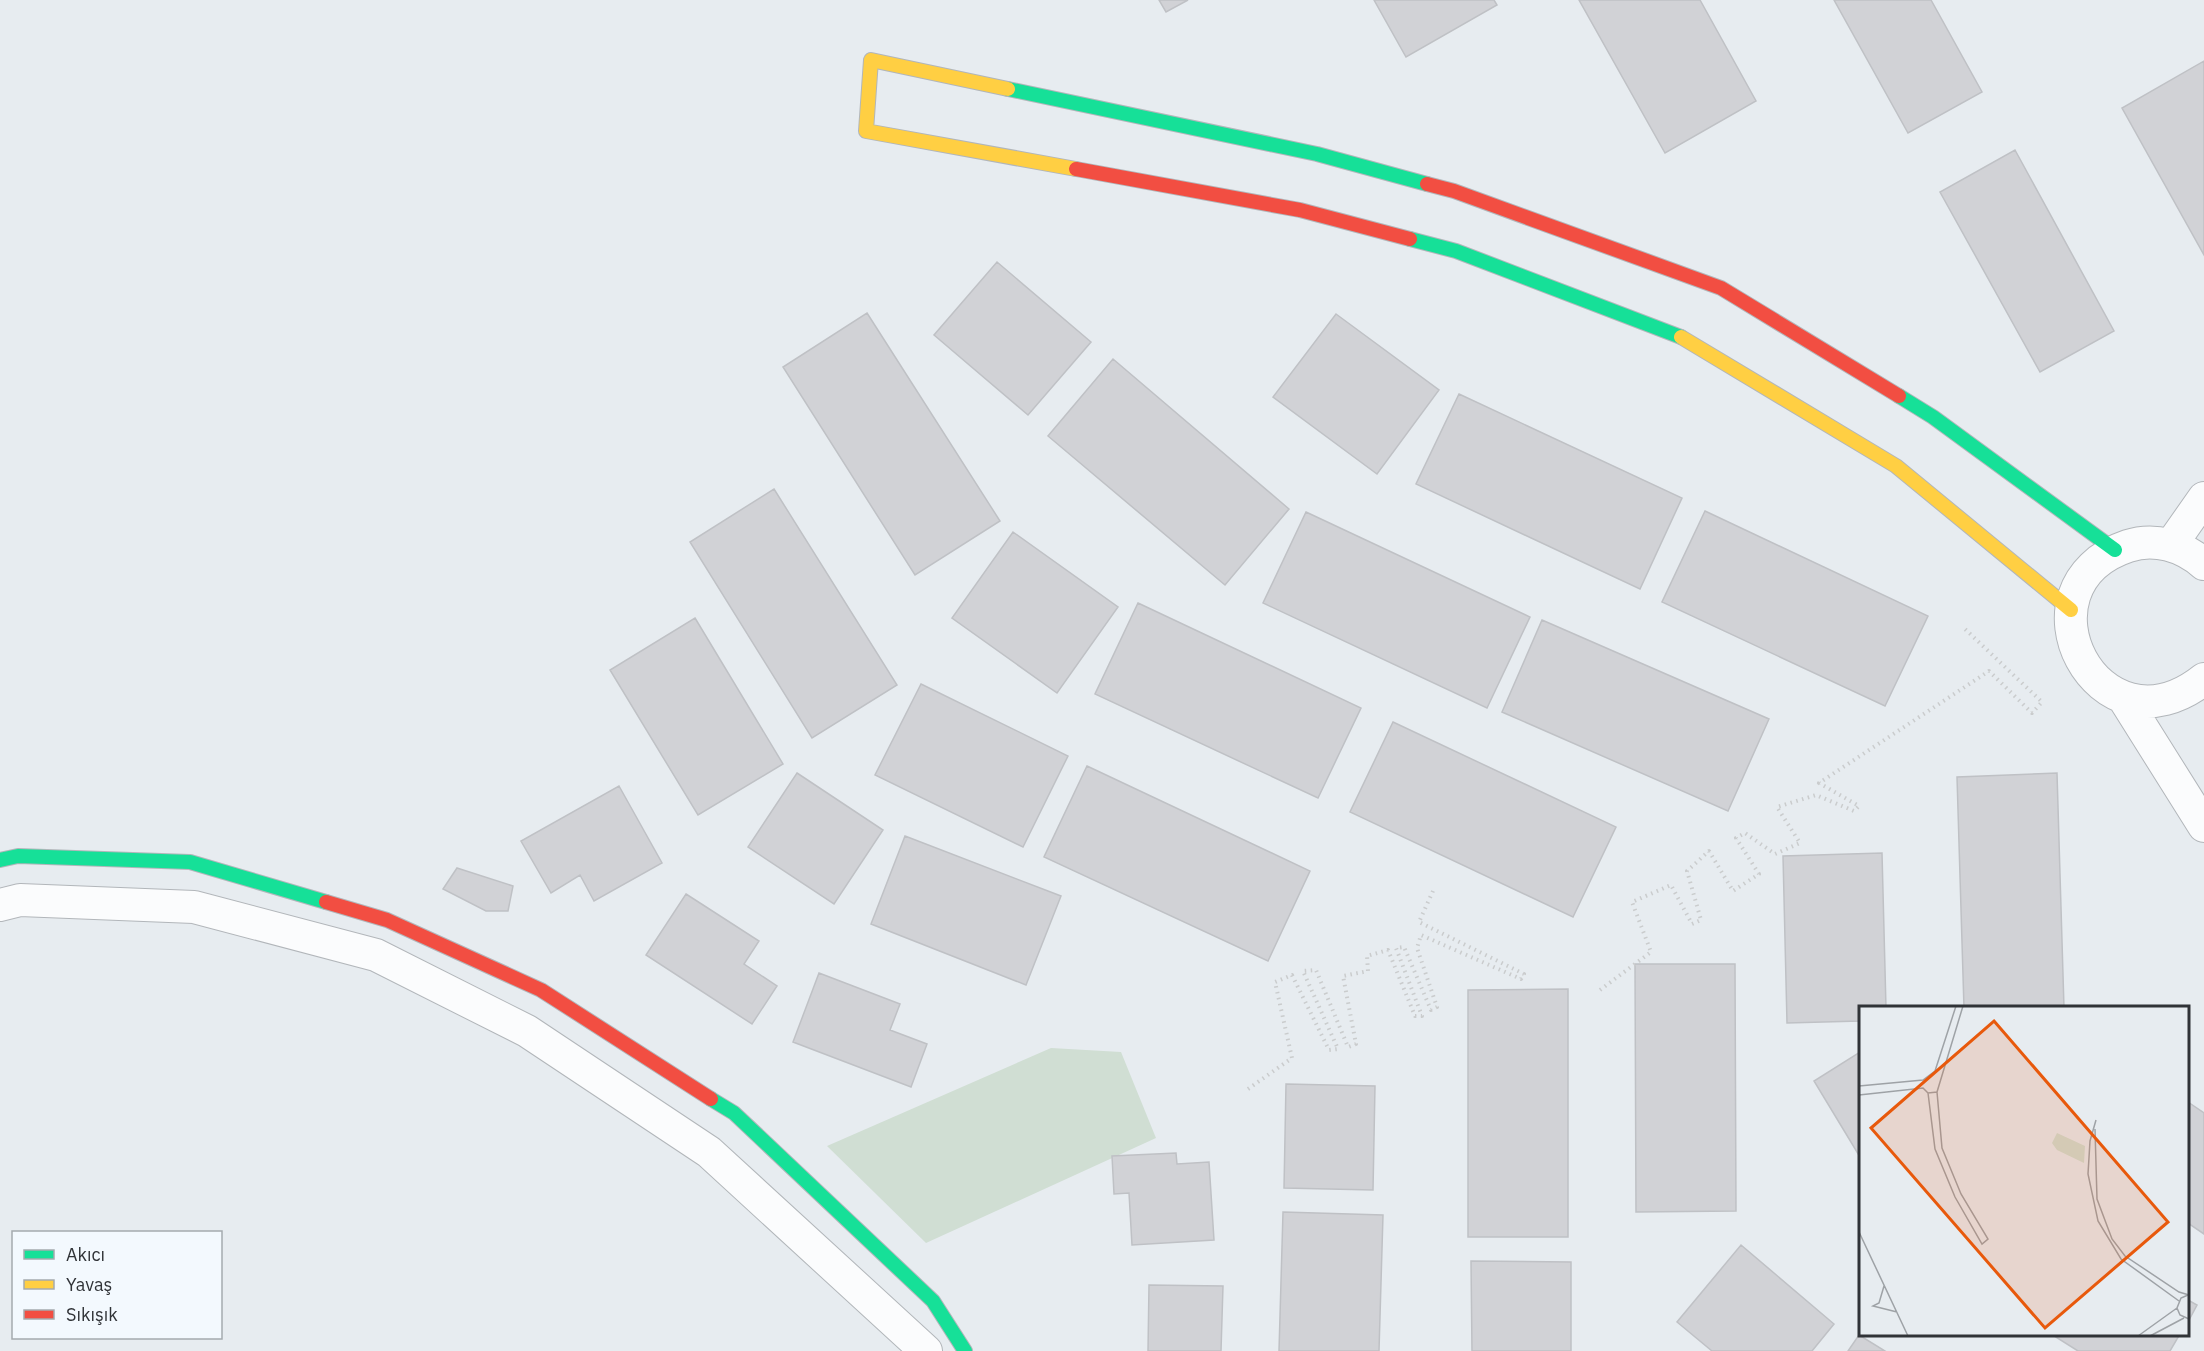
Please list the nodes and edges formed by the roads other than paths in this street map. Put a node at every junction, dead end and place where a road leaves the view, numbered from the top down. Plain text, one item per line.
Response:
1 (2204, 498) edge
2 (2171, 545) junction
3 (2115, 550) junction
4 (2204, 564) edge
5 (2071, 610) junction
6 (2204, 679) edge
7 (2123, 697) junction
8 (2204, 826) edge
9 (0, 860) edge
10 (0, 905) edge
11 (926, 1351) edge
12 (965, 1351) edge

1 - 2 street
2 - 3 street
2 - 4 street
3 - 5 street
3 - 5 street
5 - 7 street
6 - 7 street
7 - 8 street
9 - 12 street
10 - 11 street

